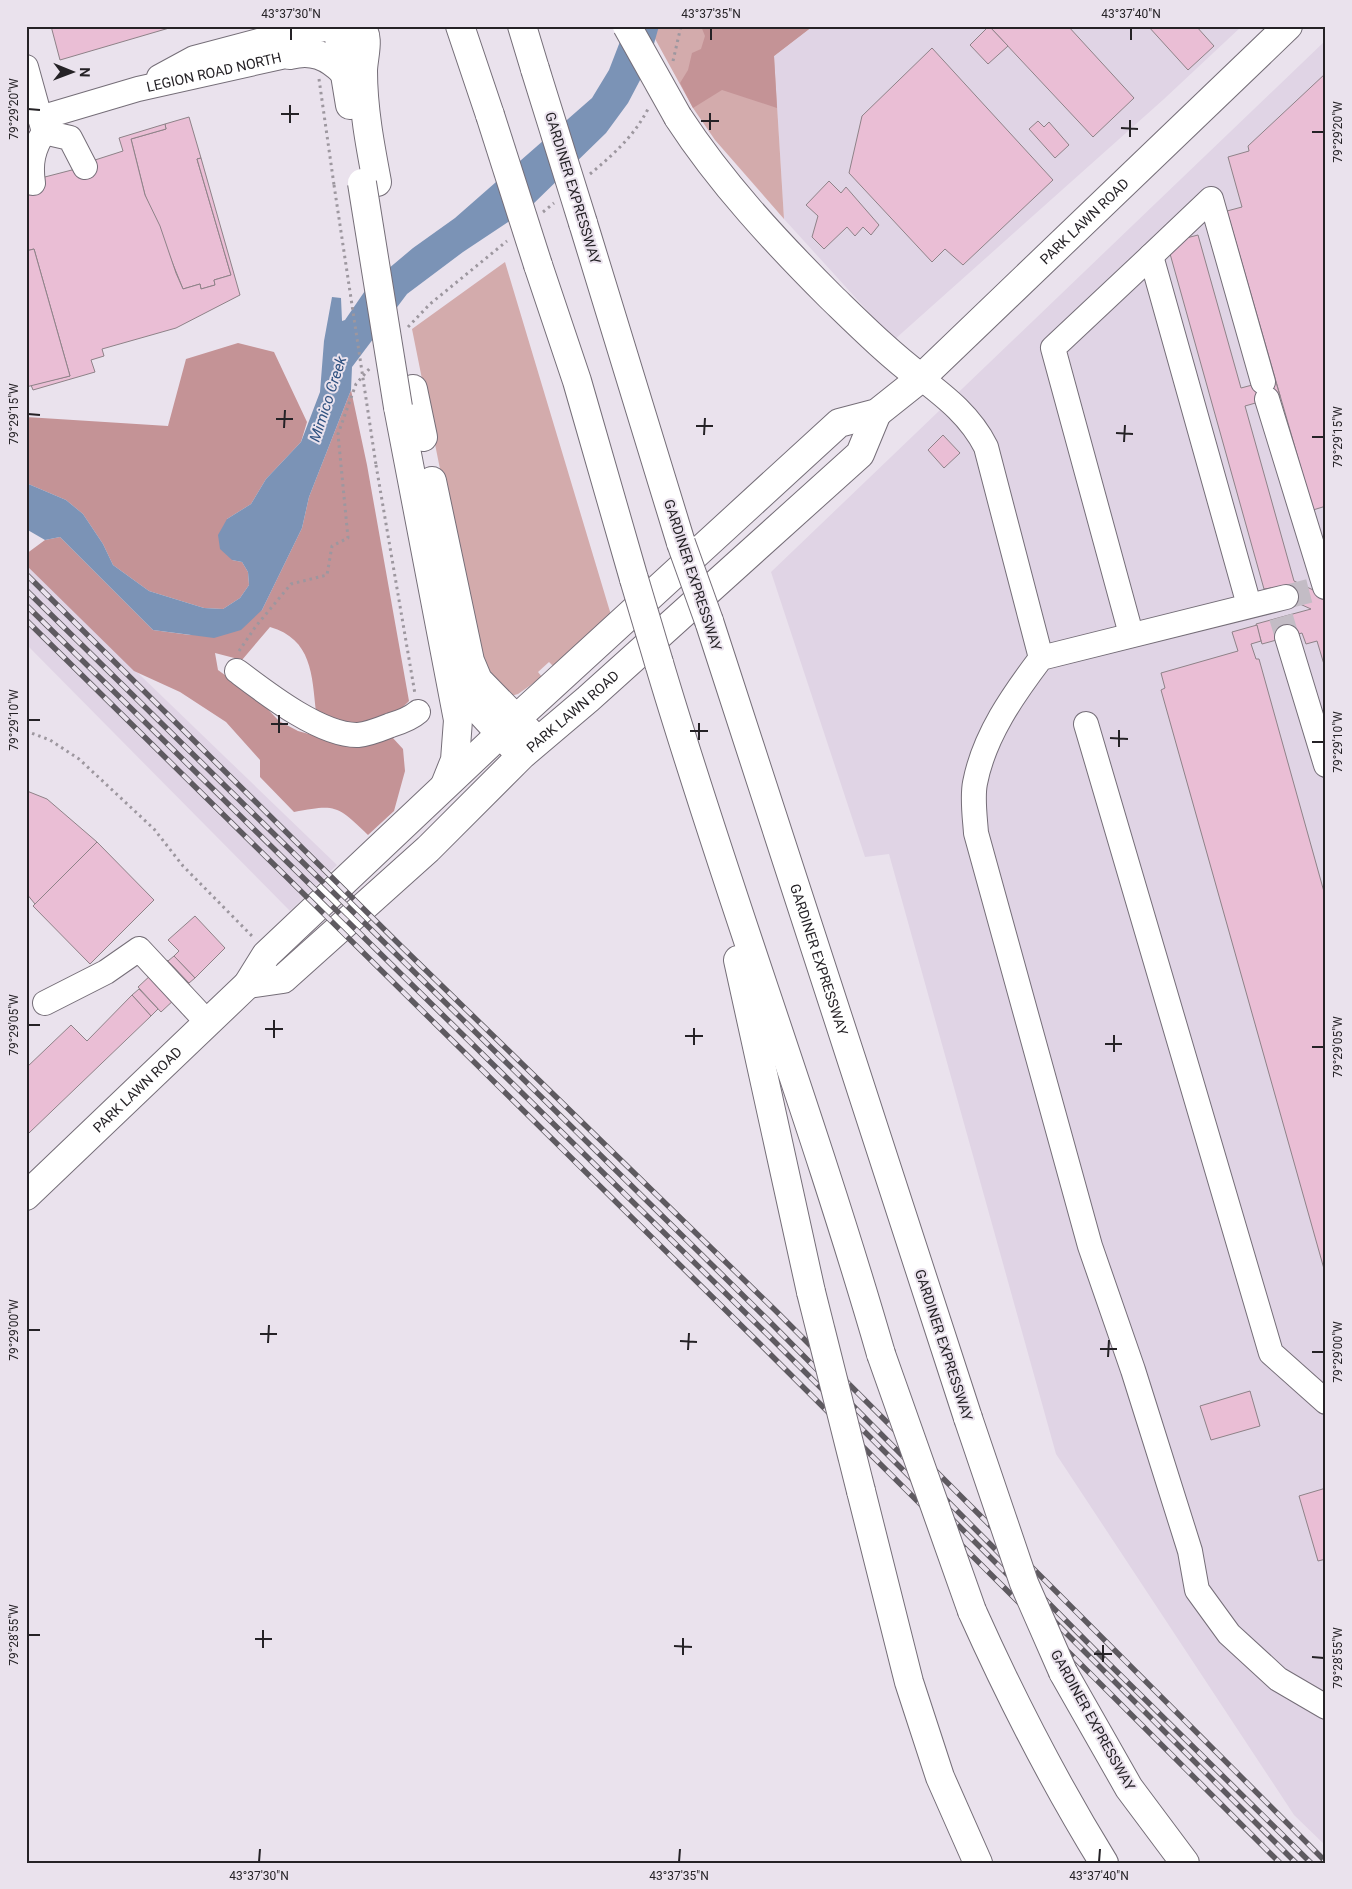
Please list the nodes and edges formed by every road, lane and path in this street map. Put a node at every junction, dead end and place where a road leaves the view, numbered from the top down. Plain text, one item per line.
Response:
1 (332, 26) edge
2 (337, 26) edge
3 (360, 26) edge
4 (460, 26) edge
5 (522, 26) edge
6 (628, 26) edge
7 (1288, 26) edge
8 (290, 38) edge
9 (26, 67) edge
10 (331, 75) junction
11 (42, 125) junction
12 (86, 167) dead end
13 (32, 183) dead end
14 (369, 183) junction
15 (1151, 256) junction
16 (921, 378) junction
17 (406, 398) junction
18 (877, 413) junction
19 (338, 434) dead end
20 (1321, 588) edge
21 (1249, 605) junction
22 (1131, 634) junction
23 (444, 644) junction
24 (1041, 658) junction
25 (237, 671) joint
26 (418, 712) joint
27 (1086, 724) dead end
28 (508, 726) junction
29 (26, 731) edge
30 (530, 749) junction
31 (1326, 765) edge
32 (694, 781) junction
33 (444, 788) junction
34 (252, 936) dead end
35 (248, 984) junction
36 (46, 1003) dead end
37 (208, 1023) junction
38 (26, 1196) edge
39 (1326, 1402) edge
40 (1326, 1707) edge
41 (978, 1863) edge
42 (1104, 1863) edge
43 (1185, 1863) edge

1 - 8 main road
2 - 10 main road
3 - 14 main road
4 - 32 main road, bridge
5 - 43 main road, GARDINER EXPRESSWAY, bridge
6 - 16 main road, bridge
7 - 16 main road, PARK LAWN ROAD
8 - 10 main road
8 - 11 street, LEGION ROAD NORTH
9 - 11 street
10 - 14 main road
10 - 26 path, bridge
11 - 12 street
11 - 13 street
14 - 17 main road, bridge
15 - 20 street
15 - 21 street
15 - 22 street
16 - 18 main road, PARK LAWN ROAD
16 - 24 street
17 - 23 main road
17 - 28 main road
18 - 28 main road, PARK LAWN ROAD
18 - 30 main road, PARK LAWN ROAD
19 - 25 path
21 - 22 street
21 - 31 street
22 - 24 street
23 - 28 main road
23 - 33 main road
24 - 40 street
25 - 26 street
27 - 39 street
28 - 30 main road
28 - 33 main road, PARK LAWN ROAD
29 - 34 path
30 - 35 main road, PARK LAWN ROAD
32 - 41 main road, bridge
32 - 42 main road, bridge
33 - 35 main road, PARK LAWN ROAD
35 - 37 main road, PARK LAWN ROAD
36 - 37 street
37 - 38 main road, PARK LAWN ROAD

